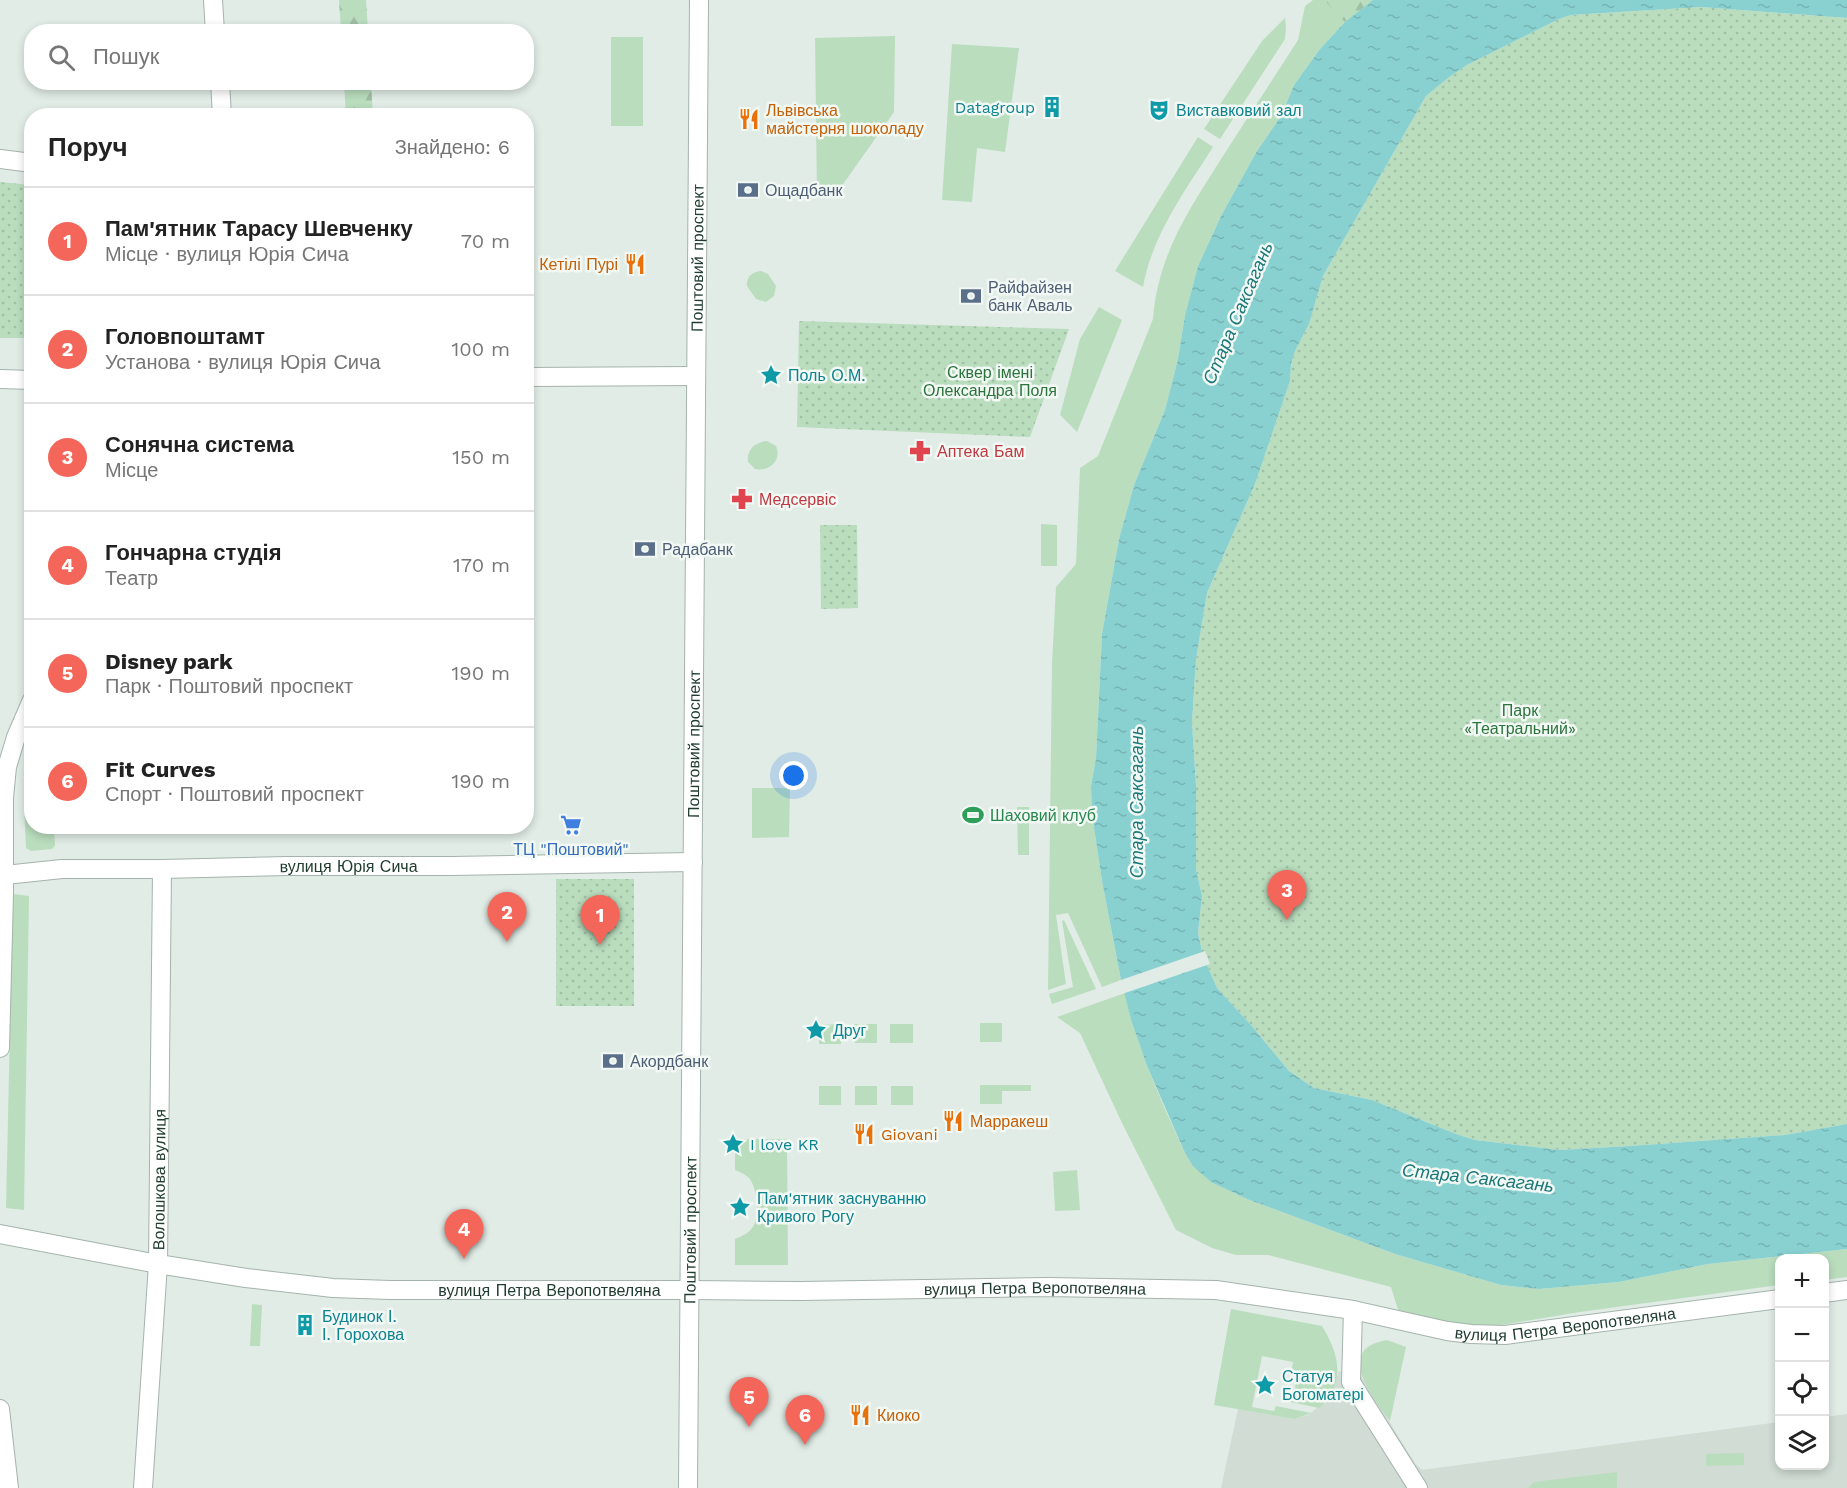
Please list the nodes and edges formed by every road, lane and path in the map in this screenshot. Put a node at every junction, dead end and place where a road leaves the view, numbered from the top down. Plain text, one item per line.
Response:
1 (213, 0) edge
2 (699, 0) edge
3 (214, 24) edge
4 (220, 90) edge
5 (222, 108) edge
6 (0, 159) edge
7 (24, 162) edge
8 (696, 376) junction
9 (534, 377) edge
10 (0, 379) edge
11 (24, 380) edge
12 (24, 718) edge
13 (693, 862) junction
14 (162, 869) junction
15 (3, 887) edge
16 (0, 1048) edge
17 (0, 1234) edge
18 (158, 1264) junction
19 (690, 1290) junction
20 (1847, 1290) edge
21 (1829, 1292) edge
22 (1775, 1300) edge
23 (1353, 1310) junction
24 (0, 1409) edge
25 (9, 1488) edge
26 (143, 1488) edge
27 (688, 1488) edge
28 (1418, 1488) edge

1 - 3 street
2 - 8 street, Поштовий проспект
4 - 5 street
6 - 7 street
8 - 9 street
8 - 13 street, Поштовий проспект
10 - 11 street
12 - 15 street
13 - 14 street, вулиця Юрія Сича
13 - 19 street, Поштовий проспект
14 - 15 street, вулиця Юрія Сича
14 - 18 street, Волошкова вулиця
15 - 16 street
17 - 18 street, вулиця Петра Веропотвеляна
18 - 19 street, вулиця Петра Веропотвеляна
18 - 26 street, Волошкова вулиця
19 - 23 street, вулиця Петра Веропотвеляна
19 - 27 street, Поштовий проспект
20 - 21 street
22 - 23 street, вулиця Петра Веропотвеляна
23 - 28 street
24 - 25 street

